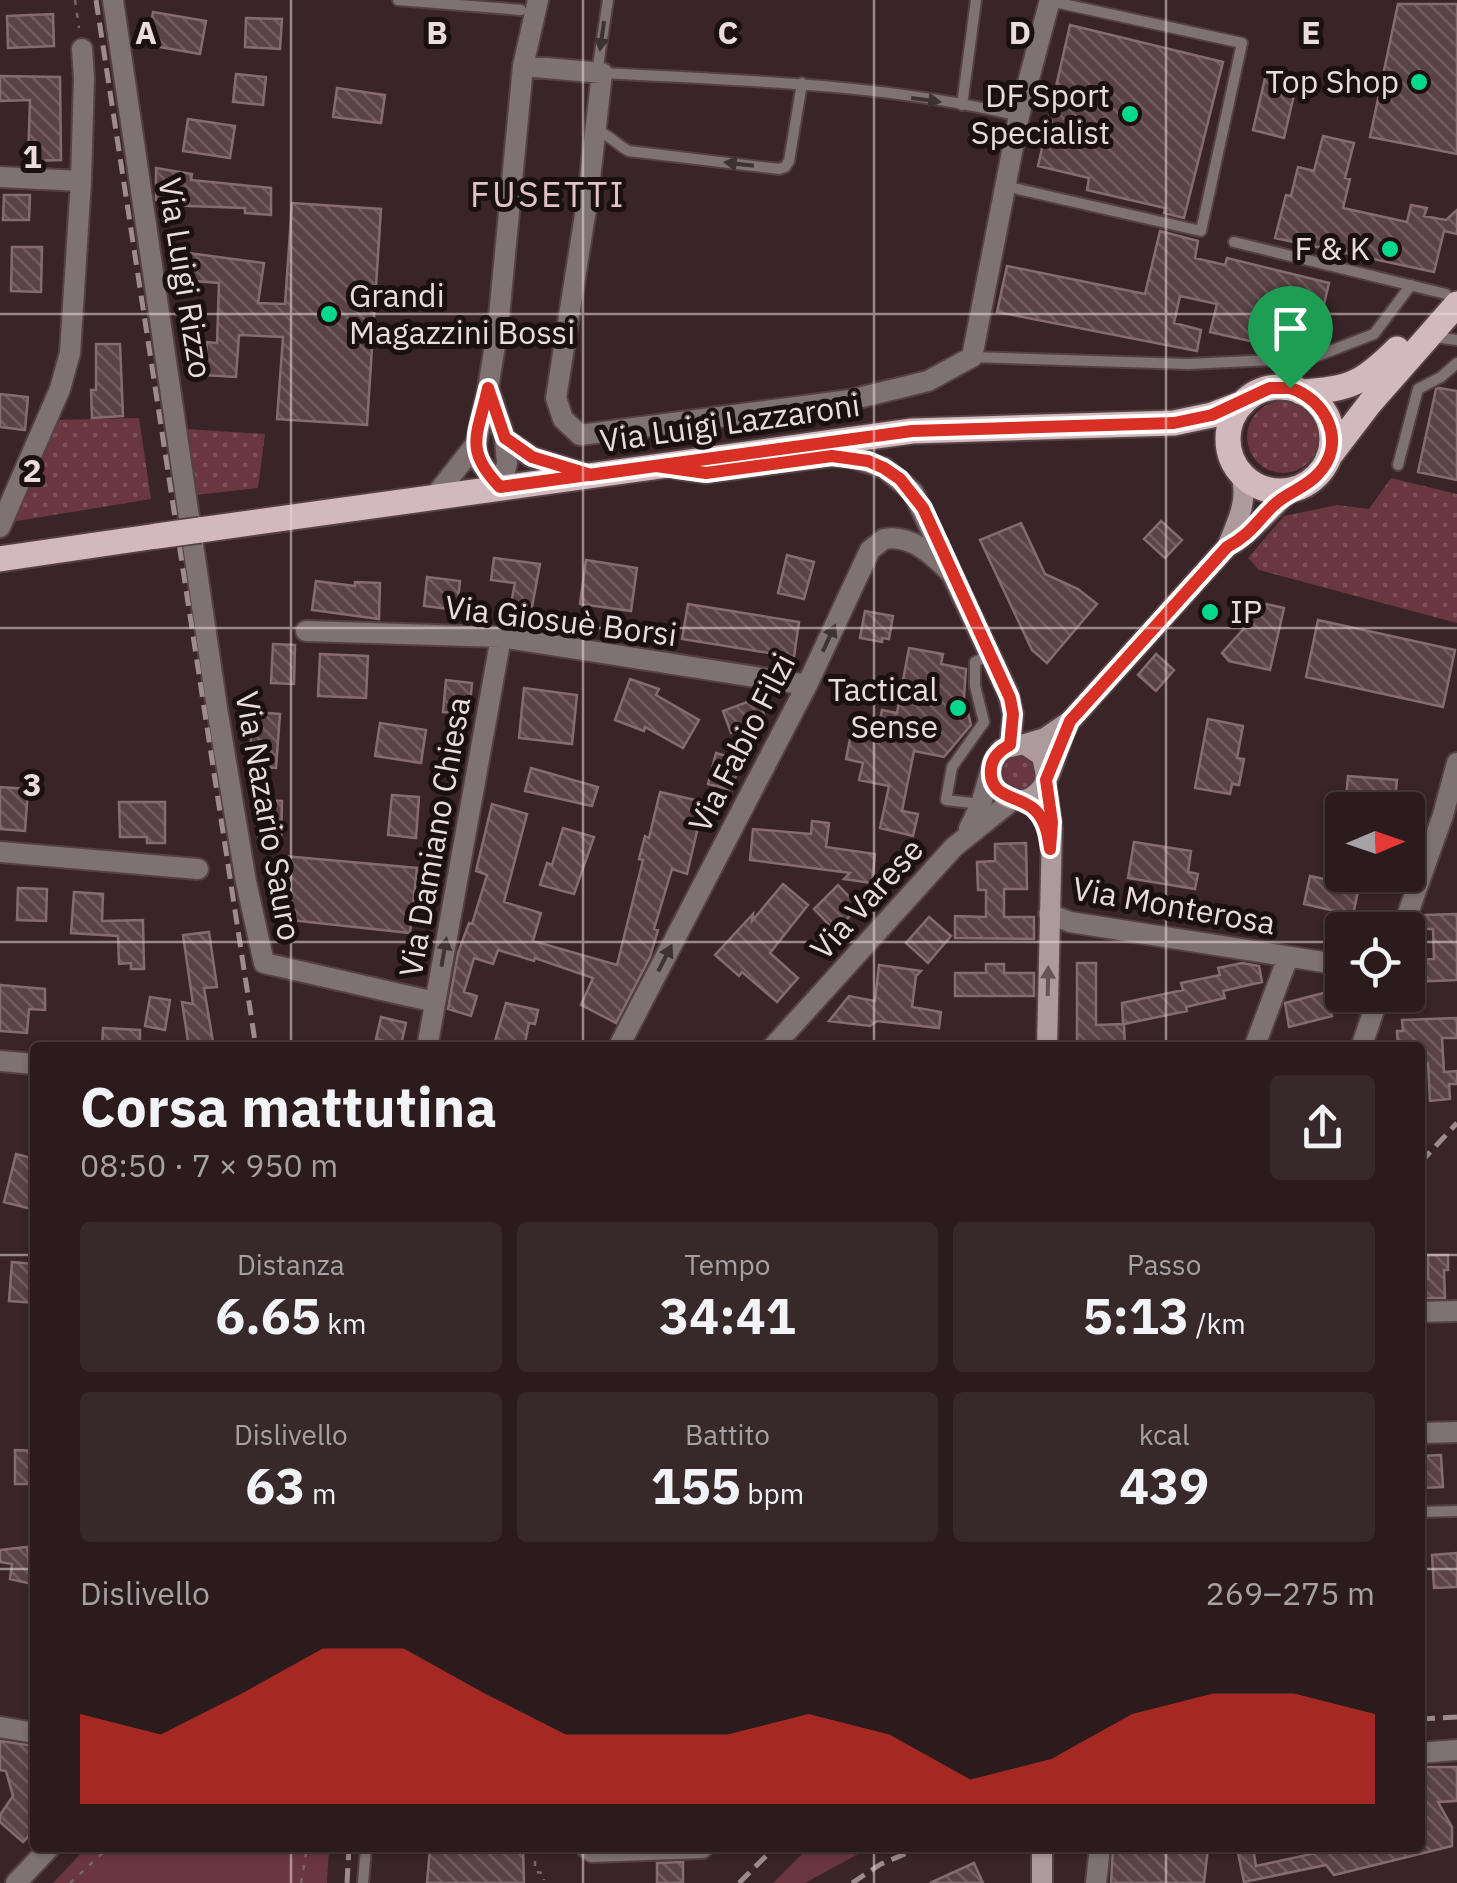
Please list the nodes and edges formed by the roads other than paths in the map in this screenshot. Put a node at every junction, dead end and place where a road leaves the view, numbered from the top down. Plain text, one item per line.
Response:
1 (114, 0) edge
2 (398, 0) edge
3 (608, 0) edge
4 (976, 0) edge
5 (1050, 1) edge
6 (526, 3) edge
7 (82, 49) road end
8 (523, 66) junction
9 (599, 73) junction
10 (802, 83) junction
11 (962, 105) junction
12 (1018, 116) junction
13 (595, 130) junction
14 (0, 177) edge
15 (81, 181) junction
16 (1004, 185) junction
17 (1234, 242) dead end
18 (1411, 285) junction
19 (1453, 293) edge
20 (1428, 337) junction
21 (1457, 340) edge
22 (972, 357) junction
23 (1457, 362) edge
24 (1440, 377) junction
25 (1457, 381) edge
26 (488, 388) junction
27 (1301, 392) junction
28 (1243, 403) junction
29 (1174, 423) junction
30 (505, 438) junction
31 (476, 444) junction
32 (1229, 446) junction
33 (1328, 458) junction
34 (1398, 465) dead end
35 (656, 466) junction
36 (1240, 472) junction
37 (591, 475) junction
38 (500, 487) junction
39 (1292, 490) junction
40 (435, 496) junction
41 (0, 526) edge
42 (1227, 547) junction
43 (0, 559) edge
44 (196, 566) joint
45 (951, 573) junction
46 (306, 631) dead end
47 (501, 637) junction
48 (990, 654) junction
49 (806, 684) junction
50 (1070, 721) junction
51 (1018, 745) junction
52 (1457, 763) edge
53 (991, 770) junction
54 (1046, 778) junction
55 (1017, 799) junction
56 (982, 804) junction
57 (1450, 815) edge
58 (966, 835) junction
59 (1050, 849) junction
60 (0, 852) edge
61 (198, 869) dead end
62 (1410, 912) edge
63 (1049, 914) junction
64 (1288, 957) junction
65 (1325, 963) edge
66 (435, 1002) junction
67 (1373, 1012) edge
68 (428, 1042) edge
69 (623, 1042) edge
70 (777, 1042) edge
71 (1047, 1042) edge
72 (1256, 1042) edge
73 (1363, 1042) edge
74 (0, 1060) edge
75 (30, 1063) edge
76 (1425, 1312) edge
77 (1457, 1312) edge
78 (1457, 1432) edge
79 (1425, 1433) edge
80 (1457, 1511) edge
81 (1425, 1512) edge
82 (0, 1728) edge
83 (30, 1731) edge
84 (1457, 1750) edge
85 (1425, 1753) edge
86 (45, 1852) edge
87 (366, 1852) edge
88 (1042, 1852) edge
89 (1100, 1852) edge
90 (16, 1883) edge
91 (364, 1883) edge
92 (1042, 1883) edge
93 (1096, 1883) edge

1 - 44 street, Via Luigi Rizzo
2 - 6 lane
3 -> 9 lane
4 - 11 lane
5 - 12 street
5 - 16 lane
6 - 8 street
7 - 15 street
8 - 9 street
8 - 26 street
9 - 10 lane
9 - 13 street
10 -> 11 lane
10 -> 13 lane
11 - 12 lane
12 - 16 street
13 - 22 street
14 - 15 street
15 - 41 street
16 - 22 street
17 - 18 lane
18 - 19 lane
18 - 22 lane
19 - 20 main road
19 - 27 main road
20 - 21 lane
20 - 33 main road
23 - 24 lane
24 - 25 lane
24 - 34 lane
26 - 30 street
26 - 31 street
27 - 28 main road
27 - 33 main road
28 - 29 main road, Via Luigi Lazzaroni
28 - 32 main road
29 - 32 main road, Via Luigi Lazzaroni
29 - 35 main road, Via Luigi Lazzaroni
30 - 37 street
30 - 38 street
31 - 38 street
31 - 40 street
32 - 36 main road
33 - 39 main road
35 - 37 main road, Via Luigi Lazzaroni
35 - 45 street
36 - 39 main road
36 - 42 street
37 - 38 main road, Via Luigi Lazzaroni
38 - 40 main road, Via Luigi Lazzaroni
39 - 42 street
40 - 43 main road, Via Luigi Lazzaroni, bridge
42 - 50 street
44 - 66 street, Via Nazario Sauro
45 - 48 street
49 -> 45 street, Via Fabio Filzi
46 - 47 street, Via Giosuè Borsi
47 - 49 street, Via Giosuè Borsi
66 -> 47 street, Via Damiano Chiesa
48 - 51 street
48 - 56 lane
69 -> 49 street, Via Fabio Filzi
50 - 51 street
50 - 54 street
51 - 53 street
51 - 54 street
52 - 57 street
53 - 55 street
53 - 56 street
54 - 55 street
54 - 59 street
55 - 58 street, Via Varese
55 - 59 street
56 - 58 street
57 - 62 street
58 - 70 street, Via Varese
59 - 63 street
60 - 61 street
63 - 64 street, Via Monterosa
71 -> 63 street
64 - 65 street, Via Monterosa
64 - 72 street, Via Monterosa
66 - 68 street, Via Damiano Chiesa
67 - 73 street
74 - 75 street
76 - 77 street
78 - 79 street
80 - 81 lane
82 - 83 street
84 - 85 street
86 - 90 street
87 - 91 lane
88 - 92 street
89 - 93 street

